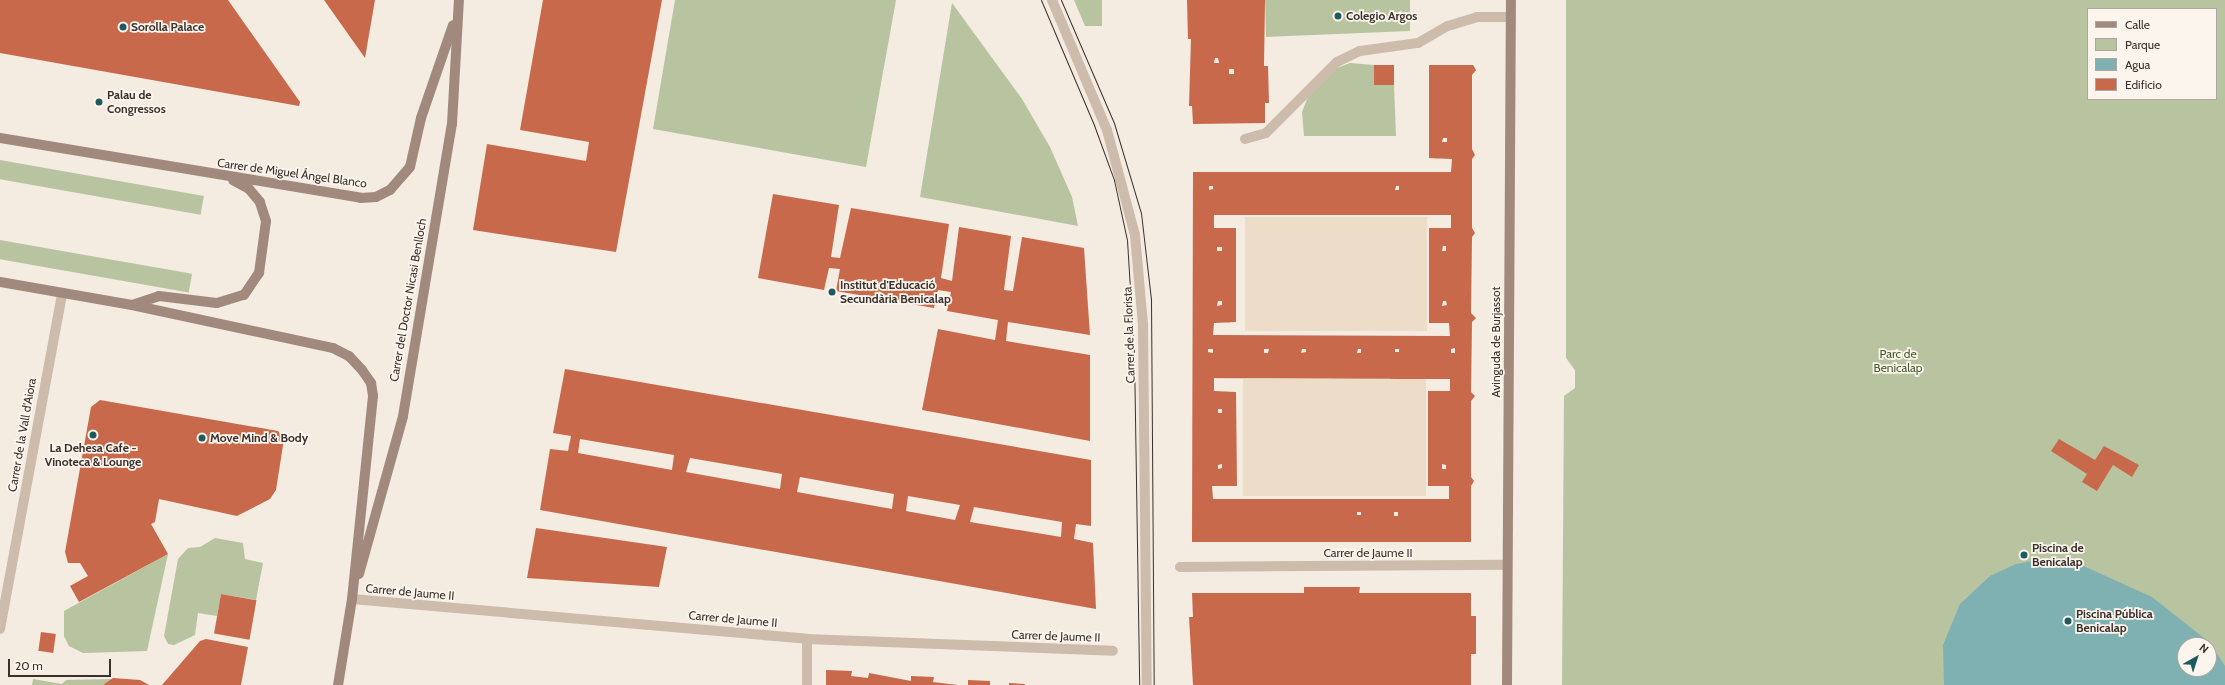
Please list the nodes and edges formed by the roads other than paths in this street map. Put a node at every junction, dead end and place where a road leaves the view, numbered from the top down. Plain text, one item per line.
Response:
1 (459, 0) edge
2 (1052, 0) edge
3 (1510, 0) edge
4 (457, 14) junction
5 (1510, 17) junction
6 (0, 138) edge
7 (1245, 139) dead end
8 (227, 177) junction
9 (0, 282) edge
10 (62, 293) junction
11 (132, 305) junction
12 (1507, 565) junction
13 (1180, 567) dead end
14 (352, 599) junction
15 (0, 629) edge
16 (807, 639) junction
17 (1113, 652) dead end
18 (338, 685) edge
19 (807, 685) edge
20 (1147, 685) edge
21 (1507, 685) edge

1 - 4 street, Carrer del Doctor Nicasi Benlloch
2 - 20 street, Carrer de la Florista
3 - 5 street, Avinguda de Burjassot
4 - 8 street, Carrer de Miguel Ángel Blanco
4 - 14 street, Carrer del Doctor Nicasi Benlloch
5 - 7 street
5 - 12 street, Avinguda de Burjassot
6 - 8 street, Carrer de Miguel Ángel Blanco
8 - 11 street
9 - 10 street
10 - 11 street
10 - 15 street, Carrer de la Vall d'Aiora
11 - 14 street, Carrer del Doctor Nicasi Benlloch
12 - 13 street, Carrer de Jaume II
12 - 21 street, Avinguda de Burjassot
14 - 16 street, Carrer de Jaume II
14 - 18 street, Carrer del Doctor Nicasi Benlloch
16 - 17 street, Carrer de Jaume II
16 - 19 street

